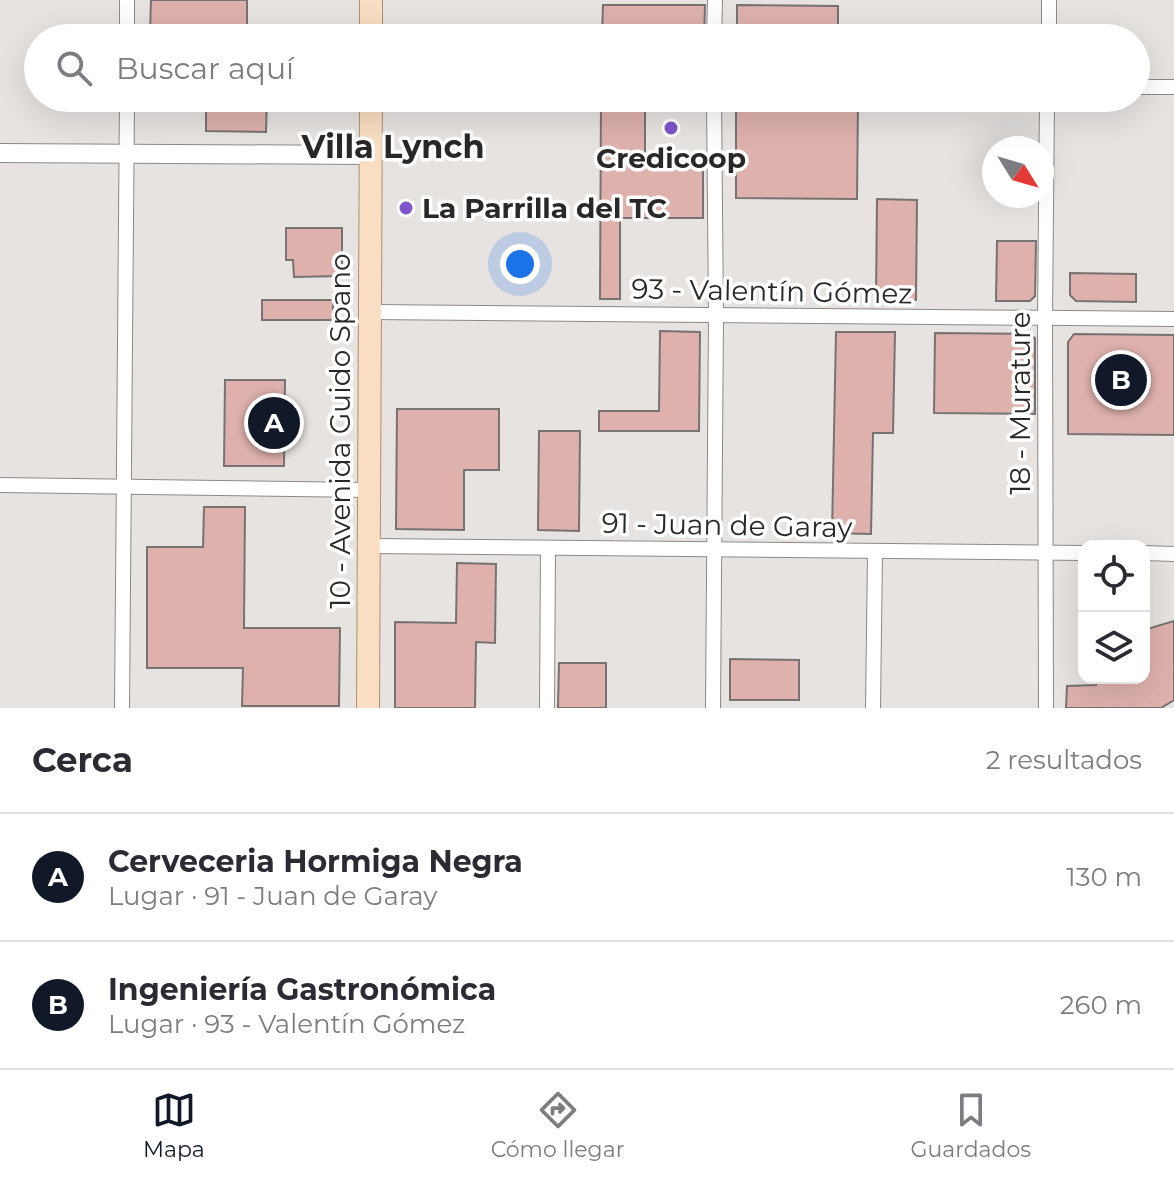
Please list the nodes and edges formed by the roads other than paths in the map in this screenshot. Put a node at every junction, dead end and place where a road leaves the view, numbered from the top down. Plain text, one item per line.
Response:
1 (127, 0) edge
2 (371, 0) edge
3 (715, 0) edge
4 (1049, 0) edge
5 (127, 24) edge
6 (371, 24) edge
7 (714, 24) edge
8 (1049, 24) edge
9 (1150, 87) edge
10 (1174, 87) edge
11 (127, 112) edge
12 (371, 112) edge
13 (714, 112) edge
14 (1047, 112) edge
15 (0, 153) edge
16 (127, 154) junction
17 (371, 155) junction
18 (370, 312) junction
19 (716, 317) junction
20 (1045, 319) junction
21 (1174, 319) edge
22 (0, 485) edge
23 (125, 485) junction
24 (370, 490) junction
25 (370, 546) junction
26 (714, 548) junction
27 (548, 549) junction
28 (875, 553) junction
29 (1047, 553) junction
30 (1078, 553) edge
31 (1150, 553) edge
32 (1174, 554) edge
33 (122, 708) edge
34 (368, 708) edge
35 (547, 708) edge
36 (713, 708) edge
37 (873, 708) edge
38 (1046, 708) edge

1 - 5 street
2 - 6 main road
3 - 7 street
4 - 8 street
9 - 10 street
11 - 16 street
12 - 17 main road, 10 - Avenida Guido Spano
13 - 19 street
14 - 20 street, 18 - Murature
15 - 16 street
16 - 17 street
16 - 23 street
17 - 18 main road, 10 - Avenida Guido Spano
18 - 19 street, 93 - Valentín Gómez
18 - 24 main road, 10 - Avenida Guido Spano
19 - 20 street, 93 - Valentín Gómez
19 - 26 street
20 - 21 street, 93 - Valentín Gómez
20 - 29 street, 18 - Murature
22 - 23 street
23 - 24 street
23 - 33 street
24 - 25 main road, 10 - Avenida Guido Spano
25 - 27 street, 91 - Juan de Garay
25 - 34 main road, 10 - Avenida Guido Spano
26 - 27 street, 91 - Juan de Garay
26 - 28 street, 91 - Juan de Garay
26 - 36 street
27 - 35 street
28 - 29 street, 91 - Juan de Garay
28 - 37 street
29 - 30 street, 91 - Juan de Garay
29 - 38 street, 18 - Murature
31 - 32 street

